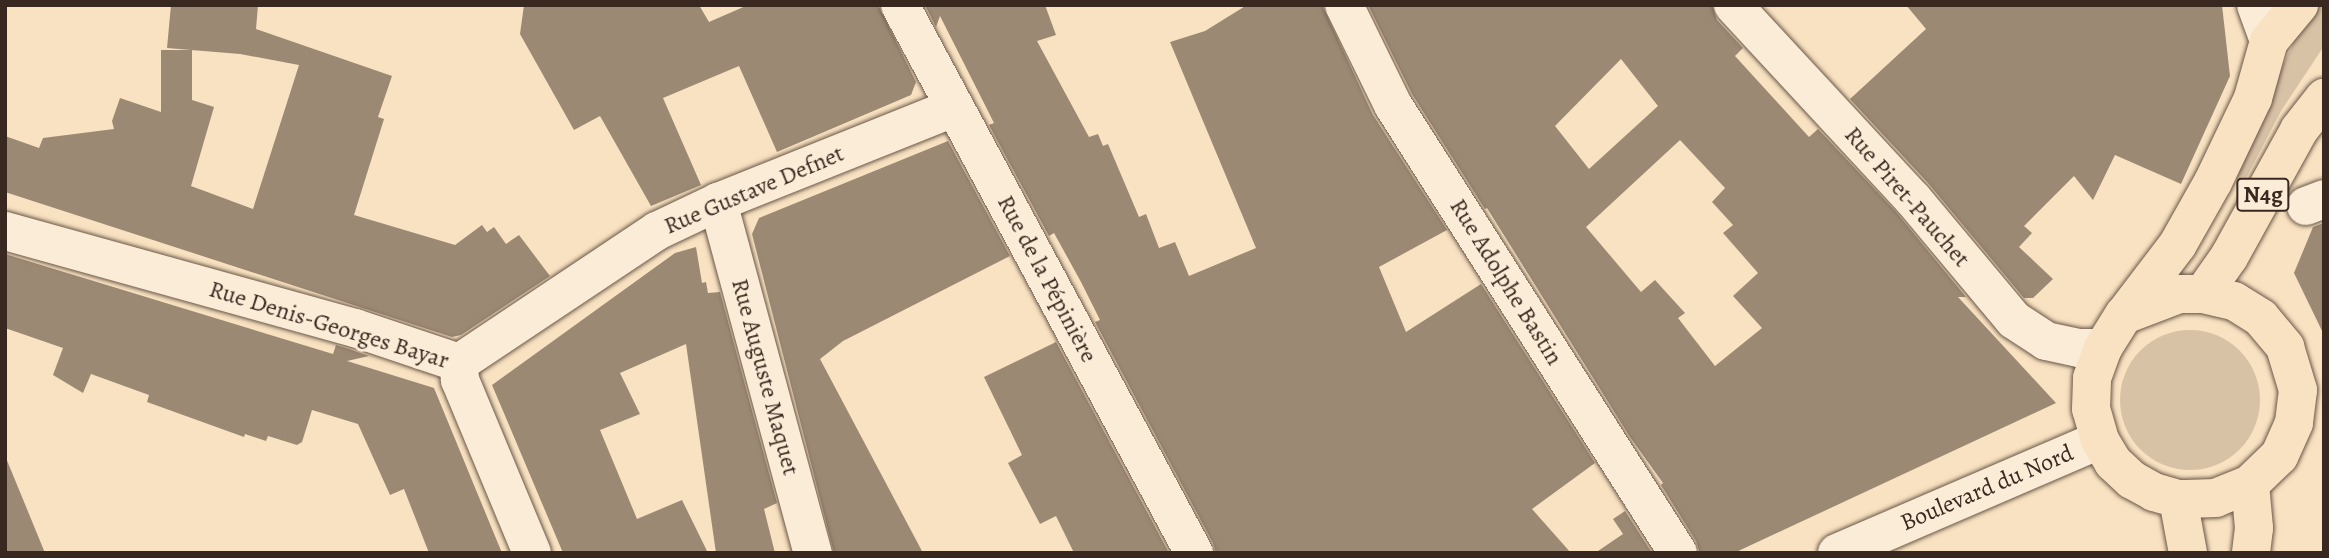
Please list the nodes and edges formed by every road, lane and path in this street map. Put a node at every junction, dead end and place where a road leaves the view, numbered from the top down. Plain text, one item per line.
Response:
1 (900, 5) edge
2 (1343, 5) edge
3 (1733, 5) edge
4 (2256, 5) edge
5 (2300, 5) edge
6 (2269, 41) junction
7 (2324, 98) edge
8 (955, 107) junction
9 (718, 202) junction
10 (5, 231) edge
11 (2203, 294) junction
12 (2124, 315) junction
13 (2103, 348) junction
14 (459, 363) junction
15 (2311, 383) edge
16 (2100, 440) junction
17 (2250, 484) junction
18 (2178, 499) junction
19 (532, 553) edge
20 (813, 553) edge
21 (1194, 553) edge
22 (1678, 553) edge
23 (1836, 553) edge
24 (2188, 553) edge
25 (2251, 553) edge

1 - 8 street, Rue de la Pépinière
2 - 22 street, Rue Adolphe Bastin
3 - 13 street, Rue Piret-Pauchet
4 - 6 street
5 - 6 main road
6 - 12 main road
7 - 11 main road, N4g
8 - 9 street, Rue Gustave Defnet
8 - 21 street, Rue de la Pépinière
9 - 14 street, Rue Gustave Defnet
9 - 20 street, Rue Auguste Maquet
10 - 14 street, Rue Denis-Georges Bayar
11 - 12 main road
11 - 15 main road
12 - 13 main road
13 - 16 main road
14 - 19 street, Rue Denis-Georges Bayar
15 - 17 main road
16 - 18 main road
16 - 23 street, Boulevard du Nord
17 - 18 main road
17 - 25 main road
18 - 24 main road

